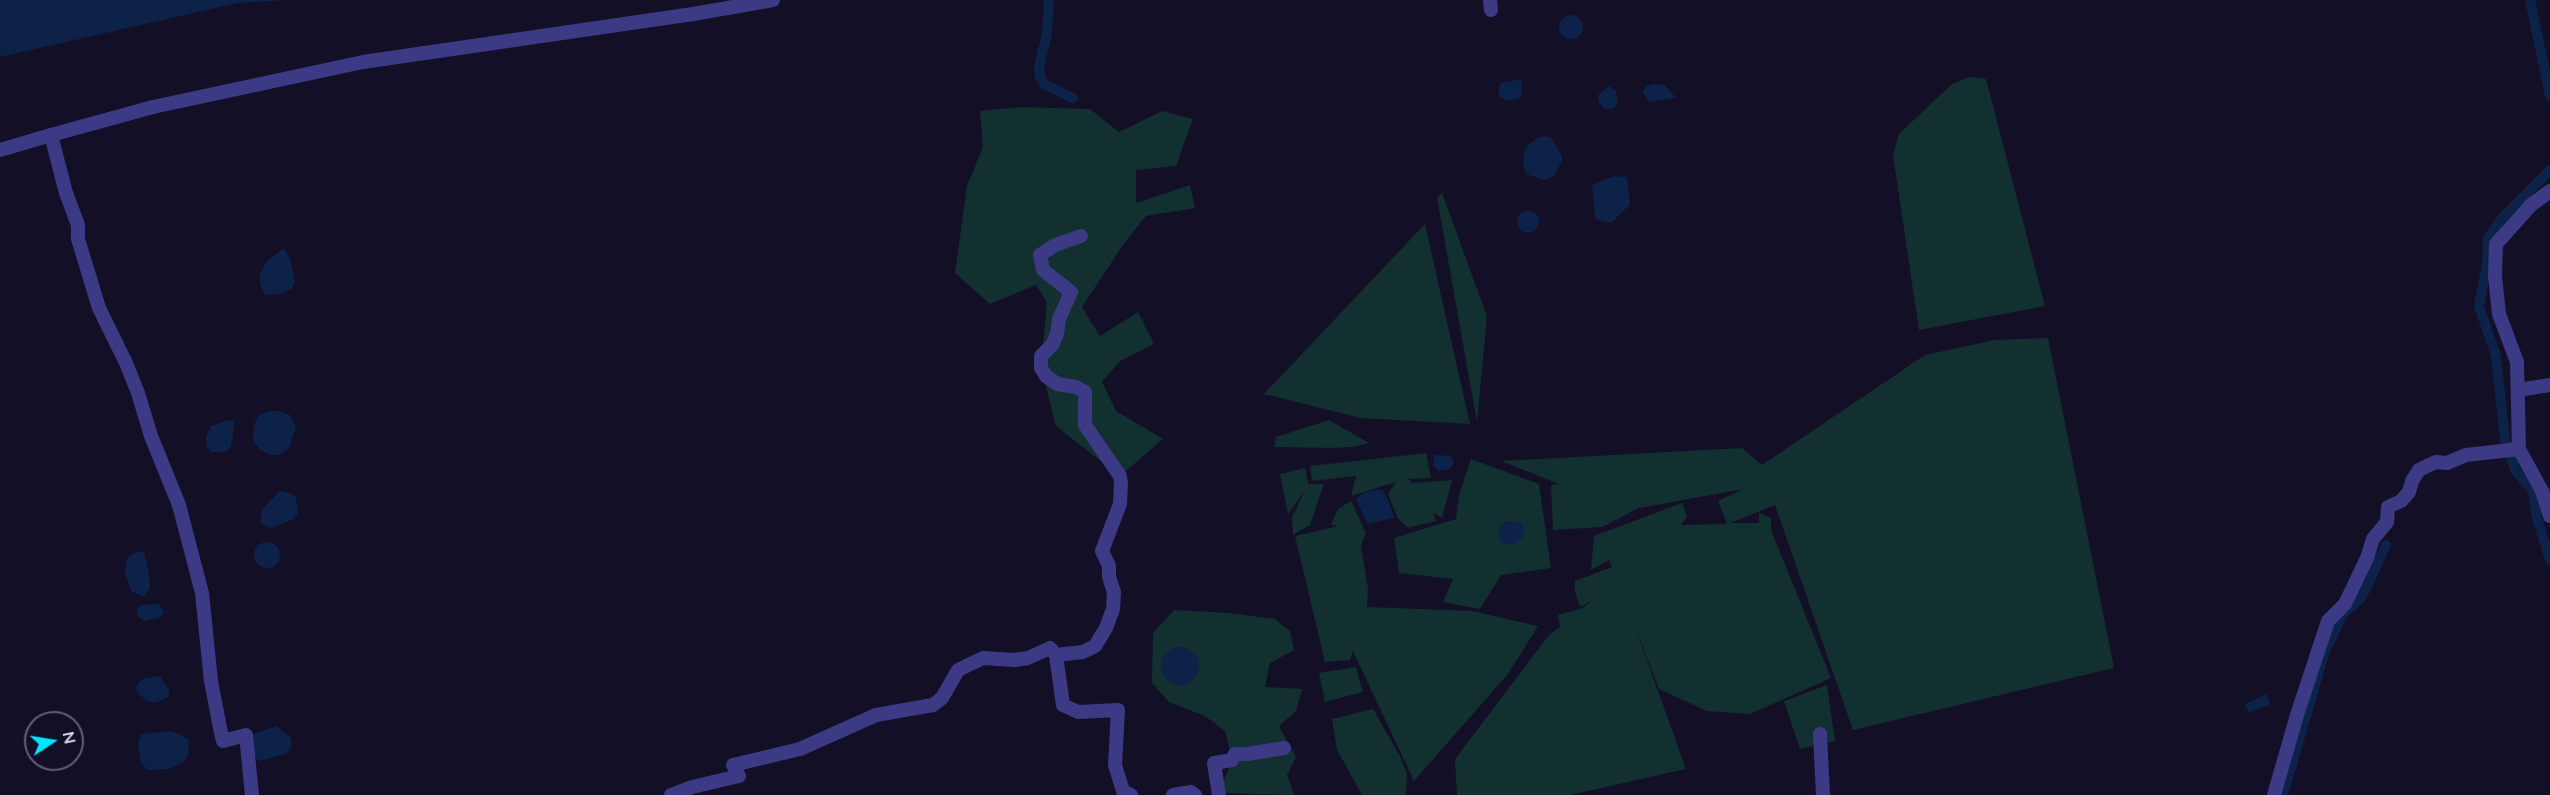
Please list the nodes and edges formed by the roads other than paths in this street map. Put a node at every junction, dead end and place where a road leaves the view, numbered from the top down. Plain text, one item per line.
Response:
1 (773, 0) edge
2 (51, 135) junction
3 (0, 150) edge
4 (2550, 192) edge
5 (1081, 236) dead end
6 (2550, 385) edge
7 (2518, 390) junction
8 (2519, 449) junction
9 (2550, 516) edge
10 (1056, 655) junction
11 (1820, 734) dead end
12 (1284, 748) dead end
13 (252, 795) edge
14 (671, 795) edge
15 (1131, 795) edge
16 (1173, 795) edge
17 (1195, 795) edge
18 (1219, 795) edge
19 (1823, 795) edge
20 (2274, 795) edge

1 - 2 street
2 - 3 street
2 - 13 street
4 - 7 street
5 - 10 street
6 - 7 street
7 - 8 street
8 - 9 street
8 - 20 street
10 - 14 street
10 - 15 street
11 - 19 street
12 - 18 street
16 - 17 street

